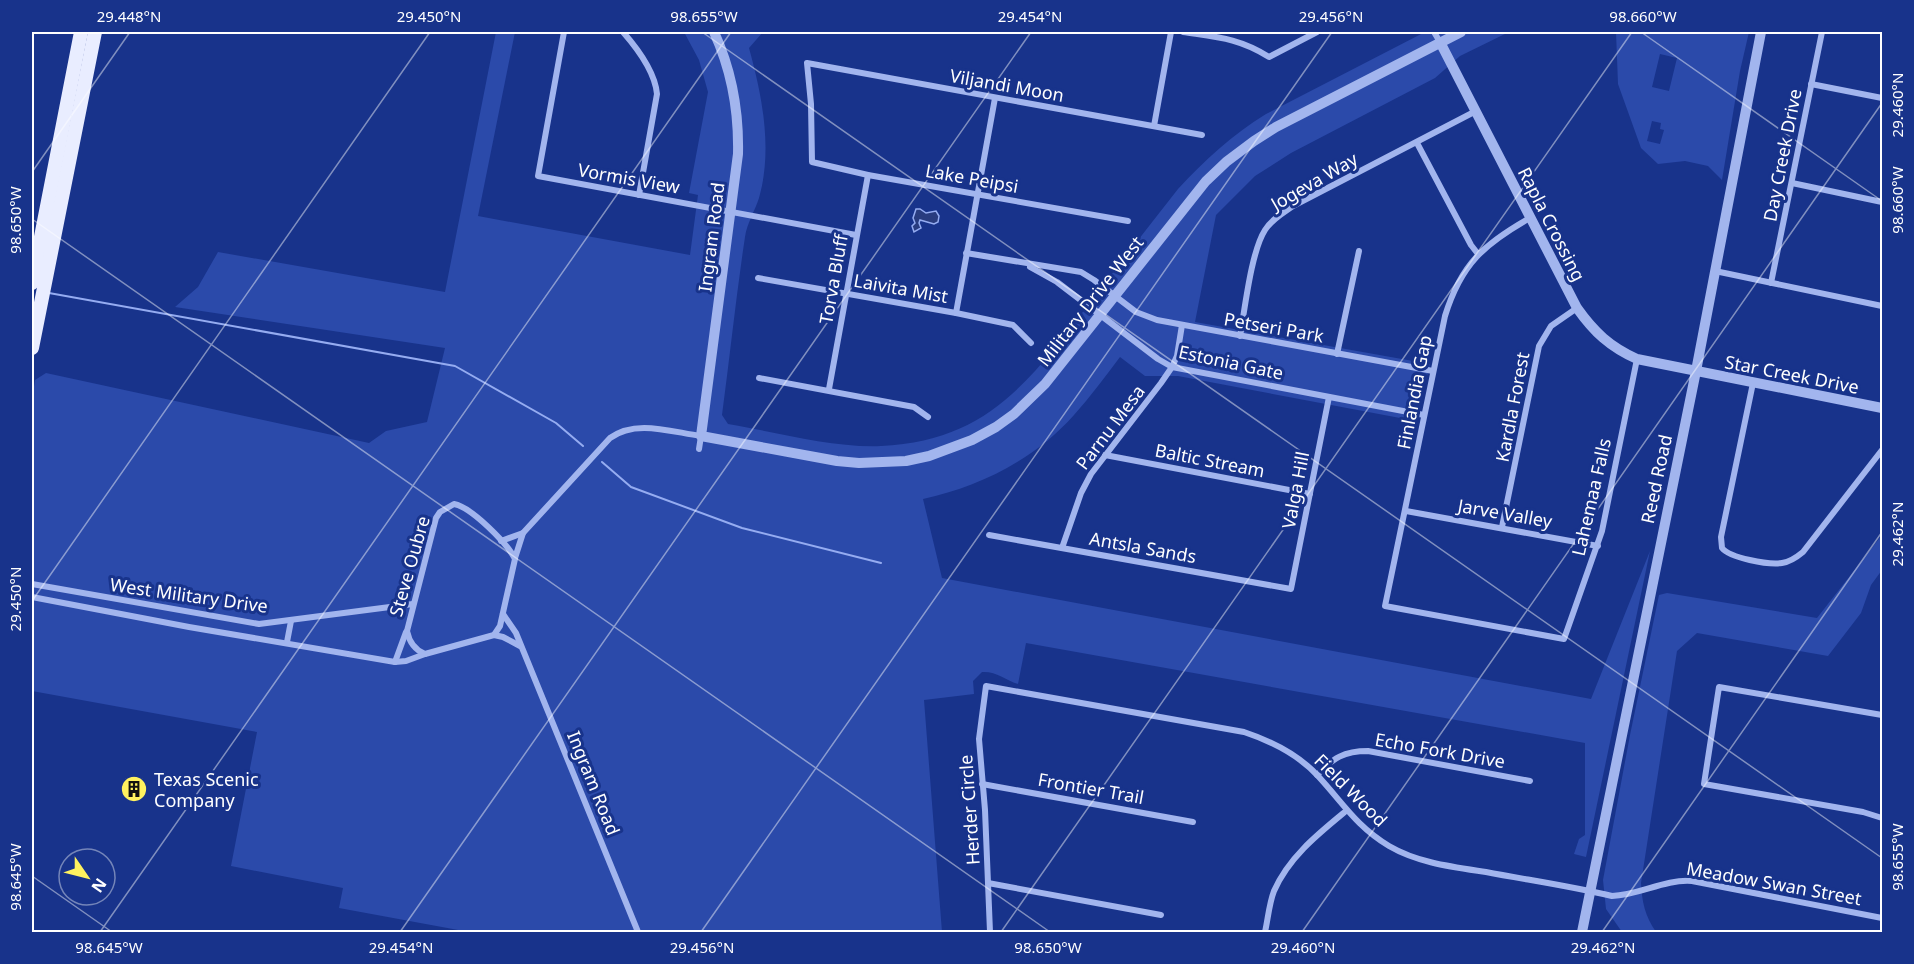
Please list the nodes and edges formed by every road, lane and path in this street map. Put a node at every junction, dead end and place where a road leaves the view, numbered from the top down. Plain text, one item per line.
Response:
1 (81, 32) edge
2 (95, 32) edge
3 (564, 32) edge
4 (623, 32) edge
5 (714, 32) edge
6 (1171, 32) edge
7 (1183, 32) edge
8 (1317, 32) edge
9 (1434, 32) edge
10 (1461, 32) edge
11 (1761, 32) edge
12 (1822, 32) edge
13 (1440, 42) junction
14 (1811, 84) junction
15 (995, 98) junction
16 (1882, 98) edge
17 (1476, 111) junction
18 (1154, 126) junction
19 (1202, 135) dead end
20 (1417, 143) junction
21 (812, 162) joint
22 (868, 175) junction
23 (1792, 183) junction
24 (977, 194) junction
25 (639, 195) junction
26 (1882, 202) edge
27 (732, 211) junction
28 (1530, 218) junction
29 (1128, 221) dead end
30 (856, 235) junction
31 (1359, 250) dead end
32 (966, 253) junction
33 (1478, 254) junction
34 (1025, 264) junction
35 (1714, 271) junction
36 (758, 278) dead end
37 (32, 283) edge
38 (1771, 284) junction
39 (846, 294) junction
40 (1115, 295) junction
41 (1882, 306) edge
42 (1577, 308) junction
43 (956, 313) junction
44 (1100, 315) junction
45 (1182, 325) junction
46 (1240, 336) junction
47 (1031, 343) dead end
48 (32, 348) edge
49 (1337, 354) junction
50 (1637, 359) junction
51 (1172, 367) junction
52 (1433, 371) junction
53 (1696, 371) junction
54 (759, 378) dead end
55 (1753, 383) junction
56 (829, 390) junction
57 (1329, 397) junction
58 (1882, 408) edge
59 (1424, 414) junction
60 (928, 417) dead end
61 (701, 436) junction
62 (699, 449) dead end
63 (1882, 450) edge
64 (1105, 455) junction
65 (1310, 494) junction
66 (1406, 511) junction
67 (1502, 527) junction
68 (524, 533) junction
69 (989, 535) dead end
70 (501, 541) junction
71 (1598, 546) junction
72 (1062, 548) junction
73 (515, 558) junction
74 (32, 584) edge
75 (1291, 590) joint
76 (32, 597) edge
77 (413, 604) junction
78 (191, 613) junction
79 (503, 614) junction
80 (291, 621) junction
81 (189, 627) junction
82 (407, 631) junction
83 (494, 635) junction
84 (1564, 639) joint
85 (287, 642) junction
86 (520, 646) junction
87 (424, 654) junction
88 (395, 662) junction
89 (986, 686) joint
90 (1882, 715) edge
91 (1317, 775) junction
92 (1530, 781) dead end
93 (982, 784) junction
94 (1346, 811) junction
95 (1882, 818) edge
96 (1193, 822) dead end
97 (988, 883) junction
98 (1590, 891) junction
99 (1161, 915) dead end
100 (1882, 918) edge
101 (638, 933) edge
102 (990, 933) edge
103 (1265, 933) edge
104 (1582, 933) edge

1 - 37 main road
2 - 48 main road
3 - 25 street, Vormis View
4 - 25 street
5 - 27 street, Ingram Road
6 - 18 street
7 - 8 street
9 - 13 street, Rapla Crossing
10 - 13 street, Military Drive West
11 - 35 street, Reed Road
12 - 14 street, Day Creek Drive
13 - 17 street, Rapla Crossing
13 - 40 street, Military Drive West
14 - 16 street
14 - 23 street, Day Creek Drive
15 - 18 street, Viljandi Moon
15 - 21 street, Viljandi Moon
15 - 24 street
17 - 20 street, Jogeva Way
17 - 28 street, Rapla Crossing
18 - 19 street, Viljandi Moon
20 - 33 street
20 - 46 street, Jogeva Way
21 - 22 street, Lake Peipsi
22 - 24 street, Lake Peipsi
22 - 30 street, Torva Bluff
23 - 26 street
23 - 38 street, Day Creek Drive
24 - 29 street, Lake Peipsi
24 - 32 street
25 - 27 street, Vormis View
27 - 30 street, Vormis View
27 - 61 street, Ingram Road
28 - 33 street, Finlandia Gap
28 - 42 street, Rapla Crossing
30 - 39 street, Torva Bluff
31 - 49 street
32 - 34 street, Estonia Gate
32 - 43 street
33 - 52 street, Finlandia Gap
34 - 40 street, Estonia Gate
34 - 44 street, Estonia Gate
35 - 38 street
35 - 53 street, Reed Road
36 - 39 street, Laivita Mist
38 - 41 street
39 - 43 street, Laivita Mist
39 - 56 street, Torva Bluff
40 - 44 street, Military Drive West
40 - 45 street, Petseri Park
42 - 50 street, Rapla Crossing
42 - 67 street, Kardla Forest
43 - 47 street, Laivita Mist
44 - 51 street, Estonia Gate
44 - 61 street, Military Drive West
45 - 46 street, Petseri Park
45 - 51 street, Parnu Mesa
46 - 49 street, Petseri Park
49 - 52 street, Petseri Park
50 - 53 street, Rapla Crossing
50 - 71 street, Lahemaa Falls
51 - 57 street, Estonia Gate
51 - 64 street, Parnu Mesa
52 - 59 street, Finlandia Gap
53 - 55 street, Star Creek Drive
53 - 98 street, Reed Road
54 - 56 street
55 - 58 street, Star Creek Drive
55 - 63 street
56 - 60 street
57 - 59 street, Estonia Gate
57 - 65 street, Valga Hill
59 - 66 street, Finlandia Gap
61 - 62 street, Ingram Road
61 - 68 street
64 - 65 street, Baltic Stream
64 - 72 street, Parnu Mesa
65 - 75 street, Valga Hill
66 - 67 street, Jarve Valley
66 - 84 street, Finlandia Gap
67 - 71 street, Jarve Valley
68 - 70 street
68 - 73 street
69 - 72 street, Antsla Sands
70 - 73 street, Steve Oubre
70 - 77 street, Steve Oubre
71 - 84 street, Lahemaa Falls
72 - 75 street, Antsla Sands
73 - 79 street
74 - 78 street, West Military Drive
76 - 81 street, West Military Drive
77 - 80 street, West Military Drive
77 - 82 street, Steve Oubre
78 - 80 street, West Military Drive
78 - 81 street
79 - 83 street
79 - 86 street, Ingram Road
80 - 85 street
81 - 85 street, West Military Drive
82 - 87 street, Steve Oubre
82 - 88 street
83 - 86 street
83 - 87 street
85 - 88 street, West Military Drive
86 - 101 street, Ingram Road
87 - 88 street
89 - 91 street, Field Wood
89 - 93 street, Herder Circle
90 - 95 street
91 - 92 street, Echo Fork Drive
91 - 94 street, Field Wood
93 - 96 street, Frontier Trail
93 - 97 street, Herder Circle
94 - 98 street, Field Wood
94 - 103 street
97 - 99 street
97 - 102 street, Herder Circle
98 - 100 street, Meadow Swan Street
98 - 104 street, Reed Road

